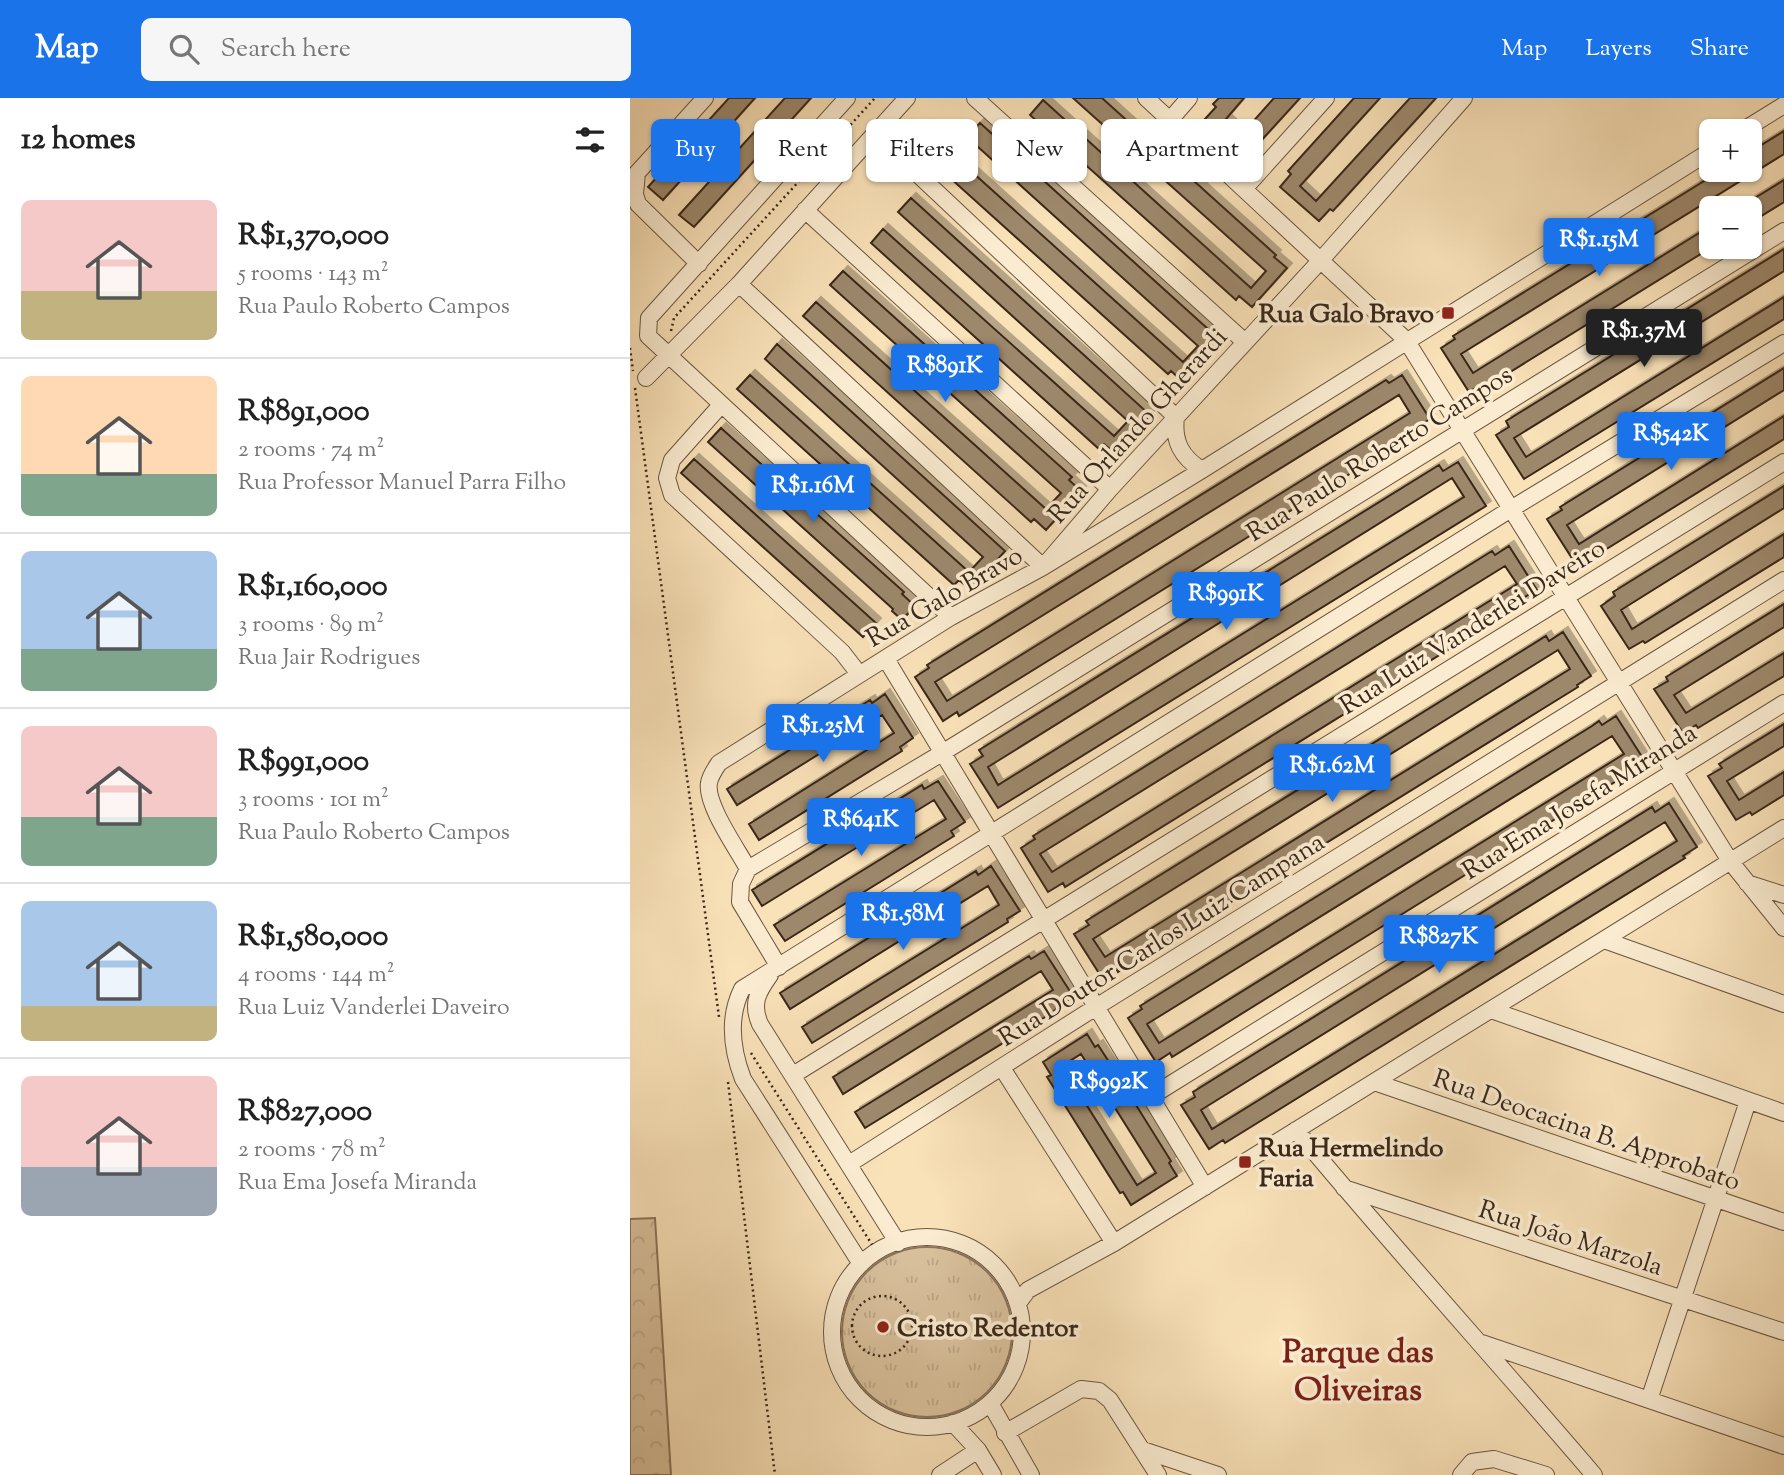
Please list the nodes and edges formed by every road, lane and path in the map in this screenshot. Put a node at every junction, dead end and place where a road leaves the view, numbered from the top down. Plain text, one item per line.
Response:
1 (705, 98) edge
2 (848, 98) edge
3 (875, 98) edge
4 (907, 98) edge
5 (1146, 98) edge
6 (1189, 98) edge
7 (1326, 98) edge
8 (1464, 98) edge
9 (984, 101) edge
10 (1784, 105) edge
11 (888, 119) edge
12 (1169, 119) edge
13 (1171, 119) edge
14 (1761, 119) edge
15 (866, 144) edge
16 (1699, 158) edge
17 (926, 182) edge
18 (1236, 182) edge
19 (1244, 189) junction
20 (805, 210) junction
21 (1784, 231) edge
22 (1321, 260) junction
23 (699, 264) junction
24 (739, 284) junction
25 (1406, 340) junction
26 (1245, 342) junction
27 (1784, 343) edge
28 (630, 348) edge
29 (668, 355) junction
30 (646, 378) dead end
31 (722, 405) junction
32 (1176, 417) junction
33 (1462, 431) junction
34 (1784, 462) edge
35 (1202, 470) junction
36 (1110, 489) junction
37 (1511, 509) junction
38 (1043, 567) junction
39 (1784, 580) edge
40 (1566, 597) junction
41 (951, 617) junction
42 (886, 659) junction
43 (859, 674) junction
44 (1619, 682) junction
45 (1784, 703) edge
46 (942, 753) junction
47 (1674, 771) junction
48 (1784, 828) edge
49 (992, 835) junction
50 (1730, 861) junction
51 (748, 869) junction
52 (1747, 883) junction
53 (1784, 895) edge
54 (1043, 920) junction
55 (1784, 928) edge
56 (1604, 940) junction
57 (776, 969) junction
58 (1784, 1004) edge
59 (1096, 1007) junction
60 (1491, 1010) junction
61 (727, 1021) junction
62 (760, 1024) junction
63 (746, 1044) dead end
64 (1002, 1068) junction
65 (793, 1075) junction
66 (727, 1077) dead end
67 (1374, 1082) junction
68 (1150, 1097) junction
69 (1748, 1101) junction
70 (1784, 1113) edge
71 (1296, 1130) junction
72 (849, 1164) junction
73 (1205, 1187) junction
74 (1344, 1188) junction
75 (1715, 1200) junction
76 (1784, 1222) edge
77 (898, 1243) junction
78 (1114, 1243) junction
79 (876, 1251) junction
80 (861, 1265) junction
81 (1019, 1294) junction
82 (1682, 1299) junction
83 (1784, 1332) edge
84 (1482, 1343) junction
85 (907, 1344) joint
86 (1649, 1400) junction
87 (990, 1403) junction
88 (953, 1423) junction
89 (1005, 1433) junction
90 (1784, 1446) edge
91 (978, 1450) junction
92 (1143, 1450) junction
93 (775, 1475) edge
94 (940, 1475) edge
95 (993, 1475) edge
96 (1031, 1475) edge
97 (1158, 1475) edge
98 (1218, 1475) edge
99 (1461, 1475) edge
100 (1546, 1475) edge
101 (1594, 1475) edge

1 - 23 street
2 - 23 street
3 - 29 path
4 - 11 street
5 - 12 street
6 - 13 street
7 - 19 street
8 - 22 street, Rua Orlando Gherardi
9 - 26 street
10 - 14 street
15 - 20 street
16 - 25 street, Rua Galo Bravo
17 - 32 street
18 - 19 street
19 - 22 street
20 - 24 street
20 - 36 street
21 - 33 street, Rua Paulo Roberto Campos
22 - 25 street
22 - 26 street, Rua Orlando Gherardi
23 - 29 street
24 - 29 street
24 - 38 street
25 - 33 street
25 - 35 street, Rua Galo Bravo
26 - 32 street, Rua Orlando Gherardi
27 - 37 street
28 - 61 path
29 - 30 street
29 - 31 street
31 - 41 street
31 - 43 street
32 - 35 street
32 - 36 street, Rua Orlando Gherardi
33 - 37 street
33 - 46 street, Rua Paulo Roberto Campos
34 - 40 street, Rua Luiz Vanderlei Daveiro
35 - 38 street, Rua Galo Bravo
36 - 38 street, Rua Orlando Gherardi
37 - 40 street
37 - 49 street
38 - 41 street, Rua Galo Bravo
39 - 44 street, Rua Doutor Carlos Luiz Campana
40 - 44 street
40 - 54 street, Rua Luiz Vanderlei Daveiro
41 - 42 street, Rua Galo Bravo
42 - 43 street, Rua Galo Bravo
42 - 46 street
43 - 51 street, Rua Galo Bravo
44 - 47 street
44 - 59 street, Rua Doutor Carlos Luiz Campana
45 - 47 street, Rua Ema Josefa Miranda
46 - 49 street
46 - 51 street, Rua Paulo Roberto Campos
47 - 50 street
47 - 68 street, Rua Ema Josefa Miranda
48 - 50 street
49 - 54 street
49 - 57 street
50 - 52 street
50 - 56 street
51 - 57 street
52 - 53 street
52 - 55 street
54 - 59 street
54 - 65 street, Rua Luiz Vanderlei Daveiro
56 - 58 street
56 - 60 street
57 - 61 street
57 - 62 street
59 - 64 street, Rua Doutor Carlos Luiz Campana
59 - 68 street
60 - 67 street
60 - 69 street
61 - 62 street
61 - 80 street
62 - 65 street
63 - 79 path
64 - 72 street, Rua Doutor Carlos Luiz Campana
64 - 78 street
65 - 72 street
66 - 93 path
67 - 71 street
67 - 75 street, Rua Deocacina B. Approbato
68 - 73 street
69 - 70 street
69 - 75 street
71 - 73 street
71 - 74 street
72 - 77 street
73 - 78 street
74 - 82 street, Rua João Marzola
74 - 84 street
75 - 76 street, Rua Deocacina B. Approbato
75 - 82 street
77 - 79 street
77 - 81 street
78 - 81 street
79 - 80 street
80 - 88 street
81 - 87 street
82 - 83 street, Rua João Marzola
82 - 86 street
84 - 86 street
84 - 101 street
85 - 85 path
86 - 90 street
87 - 88 street
87 - 89 street
88 - 91 street
89 - 92 street
89 - 96 street
91 - 94 street
91 - 95 street
92 - 97 street
92 - 98 street
99 - 100 street

